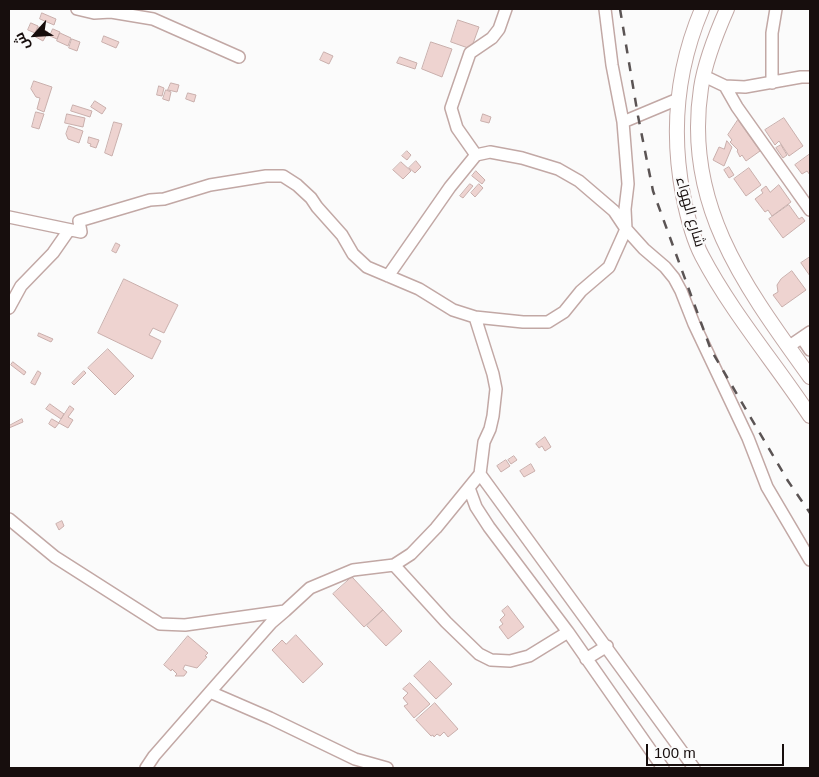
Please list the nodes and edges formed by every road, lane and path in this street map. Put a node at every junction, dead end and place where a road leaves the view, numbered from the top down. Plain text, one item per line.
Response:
1 (77, 9) edge
2 (506, 9) edge
3 (605, 9) edge
4 (702, 9) edge
5 (727, 9) edge
6 (776, 9) edge
7 (239, 57) dead end
8 (704, 76) junction
9 (810, 77) edge
10 (772, 83) junction
11 (725, 86) junction
12 (678, 99) junction
13 (623, 122) junction
14 (476, 155) junction
15 (700, 158) junction
16 (677, 165) junction
17 (810, 210) edge
18 (9, 217) edge
19 (626, 229) junction
20 (69, 230) junction
21 (388, 276) junction
22 (9, 308) edge
23 (475, 317) junction
24 (806, 335) edge
25 (788, 347) junction
26 (810, 350) edge
27 (810, 378) edge
28 (810, 416) edge
29 (480, 474) junction
30 (468, 488) junction
31 (9, 519) edge
32 (810, 560) edge
33 (394, 565) junction
34 (285, 610) junction
35 (568, 632) junction
36 (607, 646) junction
37 (586, 659) junction
38 (210, 692) junction
39 (353, 764) edge
40 (146, 768) edge
41 (388, 768) edge
42 (663, 768) edge
43 (694, 768) edge

1 - 7 street
2 - 14 street
3 - 13 street
4 - 12 main road, شارع الهواء
5 - 8 main road, شارع الهواء
6 - 10 street
8 - 11 street
8 - 15 main road, شارع الهواء
9 - 10 street
10 - 11 street
11 - 17 street
12 - 13 street
12 - 16 main road, شارع الهواء
13 - 19 street
14 - 19 street
14 - 21 street
15 - 16 main road
15 - 25 main road, شارع الهواء
16 - 28 main road, شارع الهواء
18 - 20 street
19 - 23 street
19 - 32 street
20 - 21 street
20 - 22 street
21 - 23 street
23 - 29 street
24 - 25 street
24 - 26 street
25 - 27 main road, شارع الهواء
29 - 30 street
29 - 36 street
30 - 33 street
30 - 35 street
31 - 34 street
33 - 34 street
33 - 35 street
34 - 38 street
35 - 37 street
36 - 37 street
36 - 43 street
37 - 42 street
38 - 39 street
38 - 40 street
39 - 41 street

